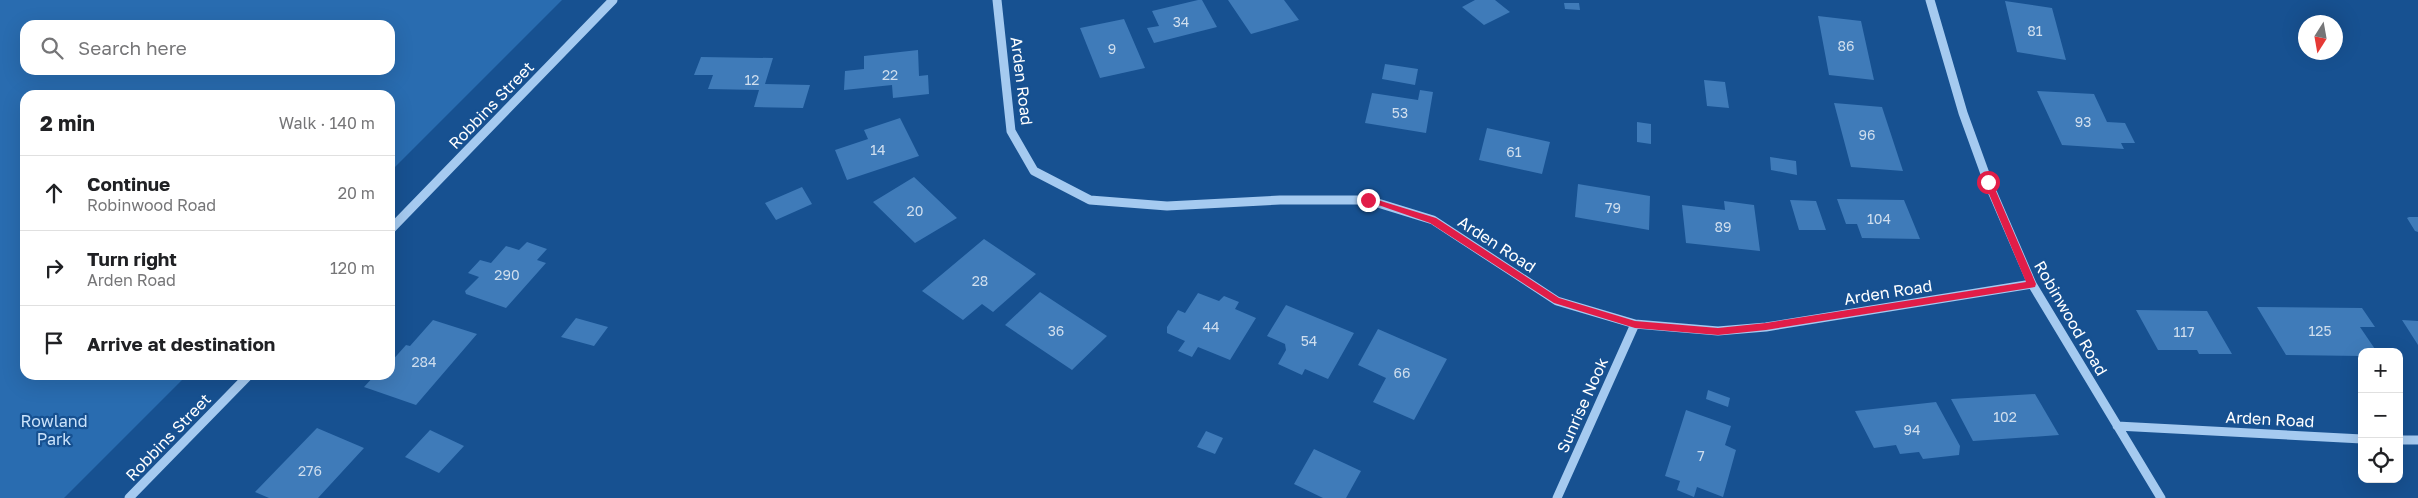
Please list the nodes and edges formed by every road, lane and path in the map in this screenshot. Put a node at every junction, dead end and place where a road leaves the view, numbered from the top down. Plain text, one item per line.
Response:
1 (613, 0) edge
2 (997, 0) edge
3 (1930, 0) edge
4 (395, 225) edge
5 (2032, 284) junction
6 (1635, 324) junction
7 (244, 380) edge
8 (2117, 426) junction
9 (2358, 439) edge
10 (2403, 440) edge
11 (2418, 440) edge
12 (129, 498) edge
13 (1557, 498) edge
14 (2161, 498) edge

1 - 4 street, Robbins Street
2 - 6 street, Arden Road
3 - 5 street, Robinwood Road
5 - 6 street, Arden Road
5 - 8 street, Robinwood Road
6 - 13 street, Sunrise Nook
7 - 12 street, Robbins Street
8 - 9 street, Arden Road
8 - 14 street, Robinwood Road
10 - 11 street

